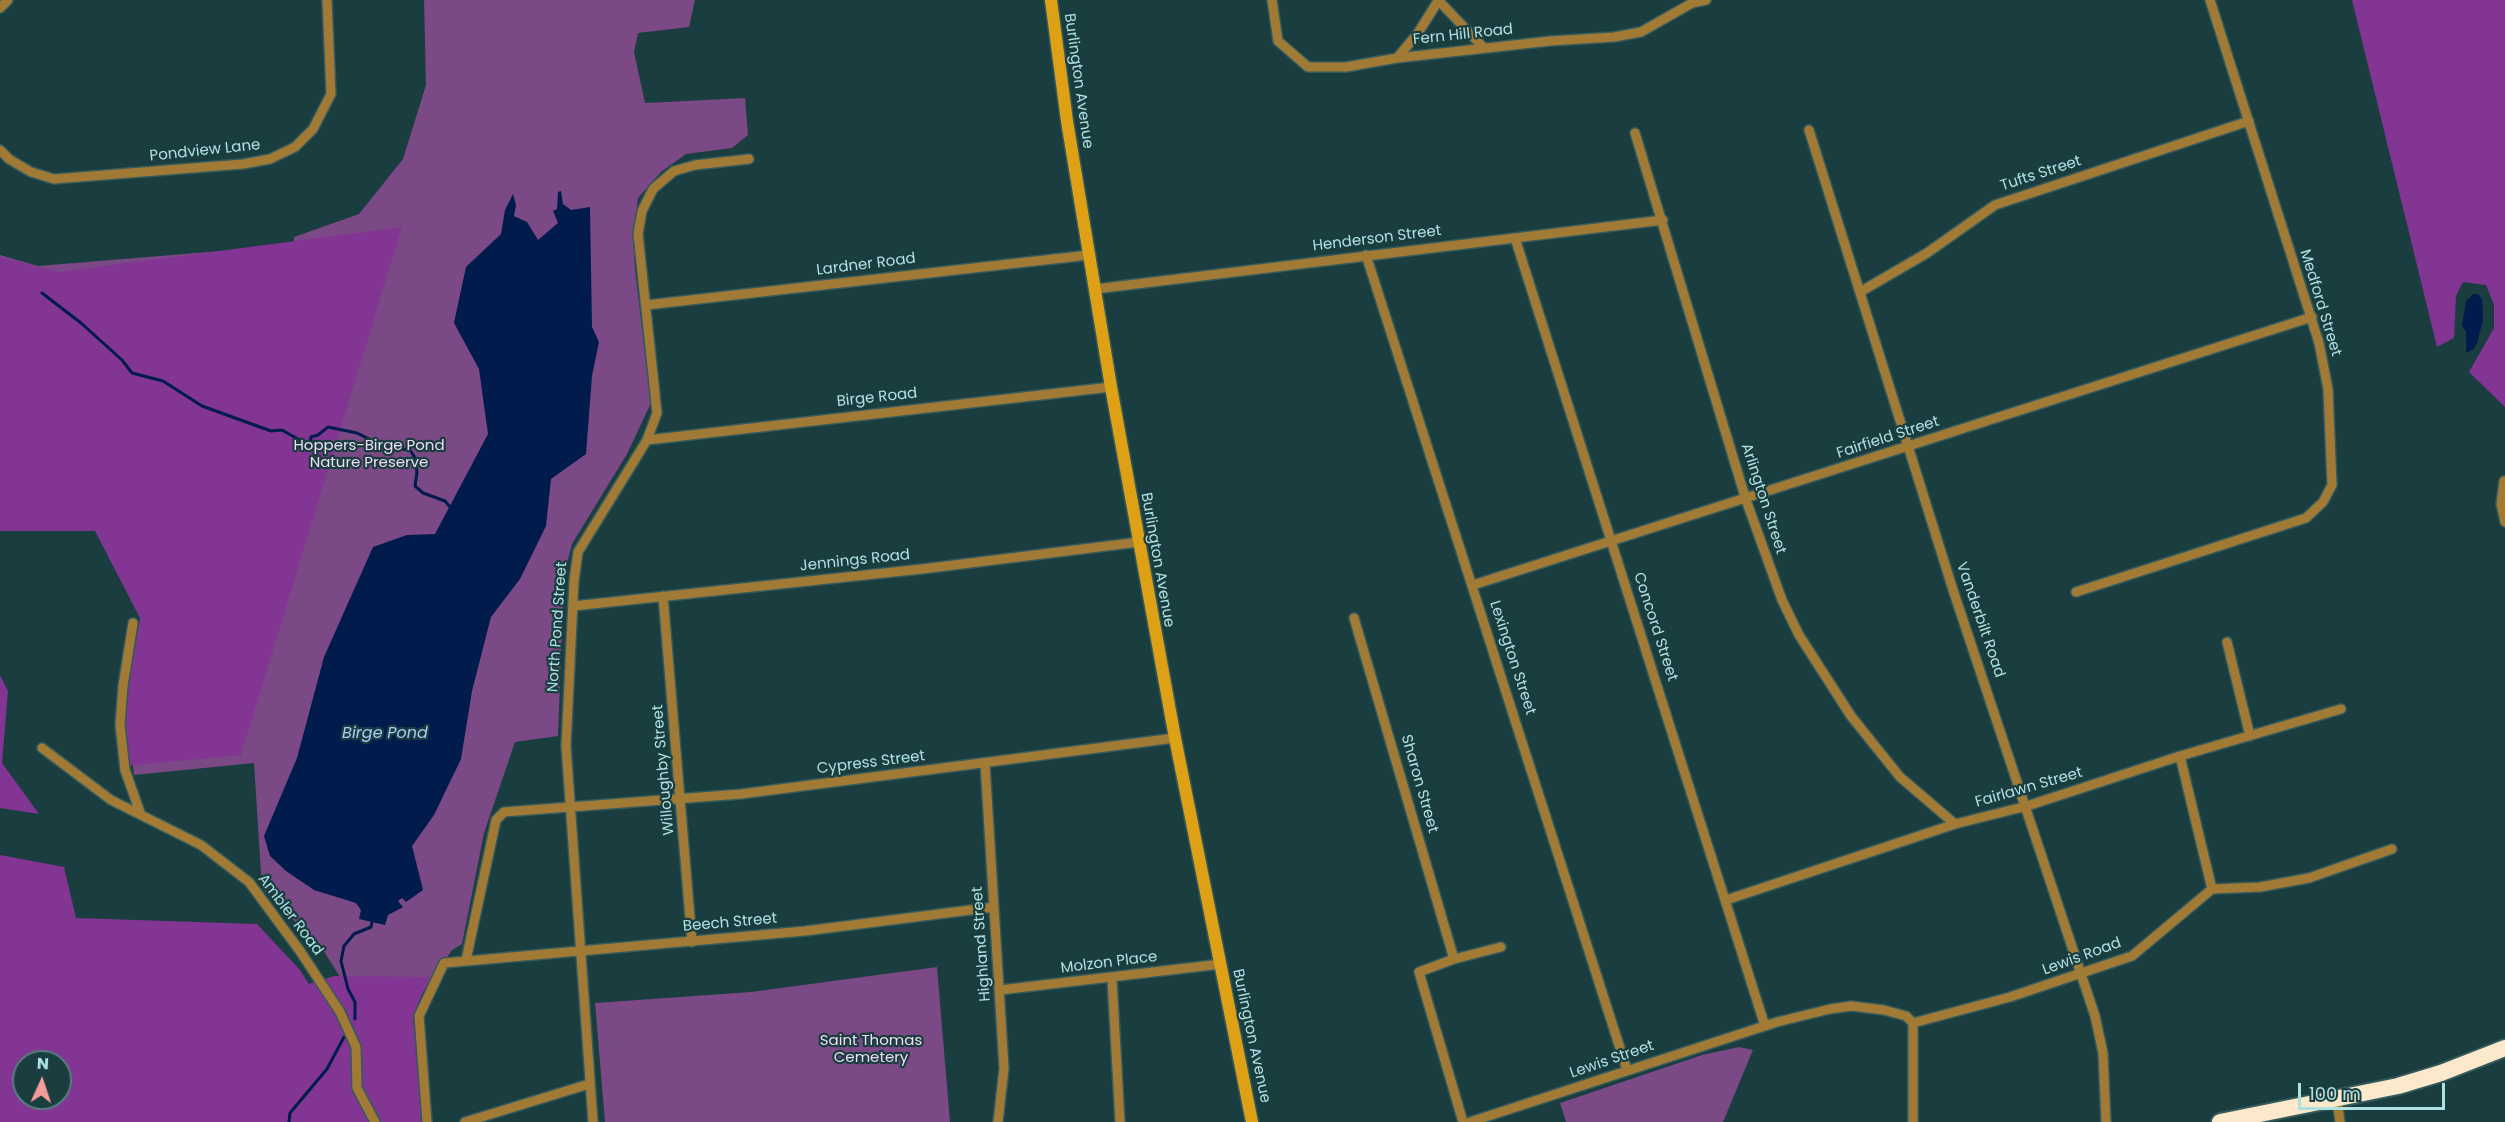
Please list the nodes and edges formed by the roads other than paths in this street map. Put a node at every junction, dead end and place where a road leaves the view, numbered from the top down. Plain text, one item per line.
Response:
1 (8, 0) edge
2 (327, 0) edge
3 (1051, 0) edge
4 (1272, 0) edge
5 (1706, 0) edge
6 (2210, 0) edge
7 (1438, 1) edge
8 (1692, 2) edge
9 (0, 8) edge
10 (1484, 48) junction
11 (1397, 58) junction
12 (2249, 121) junction
13 (1809, 130) dead end
14 (1635, 132) dead end
15 (0, 150) edge
16 (749, 159) dead end
17 (1663, 220) junction
18 (1515, 238) junction
19 (1089, 255) junction
20 (1366, 255) junction
21 (1095, 289) junction
22 (1860, 292) junction
23 (646, 305) junction
24 (2312, 317) junction
25 (1111, 387) junction
26 (646, 440) junction
27 (1908, 447) junction
28 (2504, 481) edge
29 (1746, 500) junction
30 (2505, 522) edge
31 (1611, 541) junction
32 (1139, 542) junction
33 (1473, 585) junction
34 (2076, 592) dead end
35 (663, 596) junction
36 (573, 606) junction
37 (1354, 618) dead end
38 (133, 623) dead end
39 (2227, 642) dead end
40 (2341, 709) dead end
41 (2250, 736) junction
42 (1174, 738) junction
43 (42, 748) dead end
44 (2180, 756) junction
45 (985, 764) junction
46 (681, 799) junction
47 (2027, 806) junction
48 (570, 808) junction
49 (141, 815) junction
50 (1955, 824) junction
51 (2392, 849) dead end
52 (2212, 889) junction
53 (1726, 900) junction
54 (994, 907) junction
55 (692, 942) junction
56 (1501, 946) dead end
57 (579, 950) junction
58 (1454, 959) junction
59 (466, 960) junction
60 (1221, 964) junction
61 (2081, 975) junction
62 (1112, 979) junction
63 (1000, 990) junction
64 (1913, 1023) junction
65 (1764, 1026) junction
66 (2505, 1048) edge
67 (1627, 1070) junction
68 (590, 1084) junction
69 (2337, 1100) junction
70 (375, 1122) edge
71 (427, 1122) edge
72 (465, 1122) edge
73 (593, 1122) edge
74 (998, 1122) edge
75 (1120, 1122) edge
76 (1252, 1122) edge
77 (1463, 1122) edge
78 (1470, 1122) edge
79 (1913, 1122) edge
80 (2106, 1122) edge
81 (2220, 1122) edge
82 (2340, 1122) edge

1 - 9 street
2 - 15 street, Pondview Lane
3 - 19 main road, Burlington Avenue
4 - 11 street, Fern Hill Road
5 - 8 street, Fern Hill Road
6 - 12 street, Medford Street
7 - 10 street
7 - 11 street
8 - 10 street, Fern Hill Road
10 - 11 street, Fern Hill Road
12 - 22 street, Tufts Street
12 - 24 street, Medford Street
13 - 22 street, Vanderbilt Road
14 - 17 street, Arlington Street
16 - 23 street, North Pond Street
17 - 18 street, Henderson Street
17 - 29 street, Arlington Street
18 - 20 street, Henderson Street
18 - 31 street, Concord Street
19 - 21 main road, Burlington Avenue
19 - 23 street, Lardner Road
20 - 21 street, Henderson Street
20 - 33 street, Lexington Street
21 - 25 main road, Burlington Avenue
22 - 27 street, Vanderbilt Road
23 - 26 street, North Pond Street
24 - 27 street, Fairfield Street
24 - 34 street, Medford Street
25 - 26 street, Birge Road
25 - 32 main road, Burlington Avenue
26 - 36 street, North Pond Street
27 - 29 street, Fairfield Street
27 - 47 street, Vanderbilt Road
28 - 30 street
29 - 31 street, Fairfield Street
29 - 50 street, Arlington Street
31 - 33 street, Fairfield Street
31 - 53 street, Concord Street
32 - 35 street, Jennings Road
32 - 42 main road, Burlington Avenue
33 - 67 street, Lexington Street
35 - 36 street, Jennings Road
35 - 46 street, Willoughby Street
36 - 48 street, North Pond Street
37 - 58 street, Sharon Street
38 - 49 street
39 - 41 street
40 - 41 street, Fairlawn Street
41 - 44 street, Fairlawn Street
42 - 45 street, Cypress Street
42 - 60 main road, Burlington Avenue
43 - 49 street, Ambler Road
44 - 47 street, Fairlawn Street
44 - 52 street
45 - 46 street, Cypress Street
45 - 54 street, Highland Street
46 - 48 street, Cypress Street
46 - 55 street, Willoughby Street
47 - 50 street, Fairlawn Street
47 - 61 street, Vanderbilt Road
48 - 57 street, North Pond Street
48 - 59 street, Cypress Street
49 - 70 street, Ambler Road
50 - 53 street, Fairlawn Street
51 - 52 street
52 - 61 street, Lewis Road
53 - 65 street, Concord Street
54 - 55 street, Beech Street
54 - 63 street, Highland Street
55 - 57 street, Beech Street
56 - 58 street
57 - 59 street, Beech Street
57 - 68 street, North Pond Street
58 - 77 street
59 - 71 street, Beech Street
60 - 62 street, Molzon Place
60 - 76 main road, Burlington Avenue
61 - 64 street, Lewis Road
61 - 80 street, Vanderbilt Road
62 - 63 street, Molzon Place
62 - 75 street
63 - 74 street, Highland Street
64 - 65 street
64 - 79 street
65 - 67 street, Lewis Street
66 - 69 highway
67 - 78 street, Lewis Street
68 - 72 street
68 - 73 street, North Pond Street
69 - 81 highway
69 - 82 street

